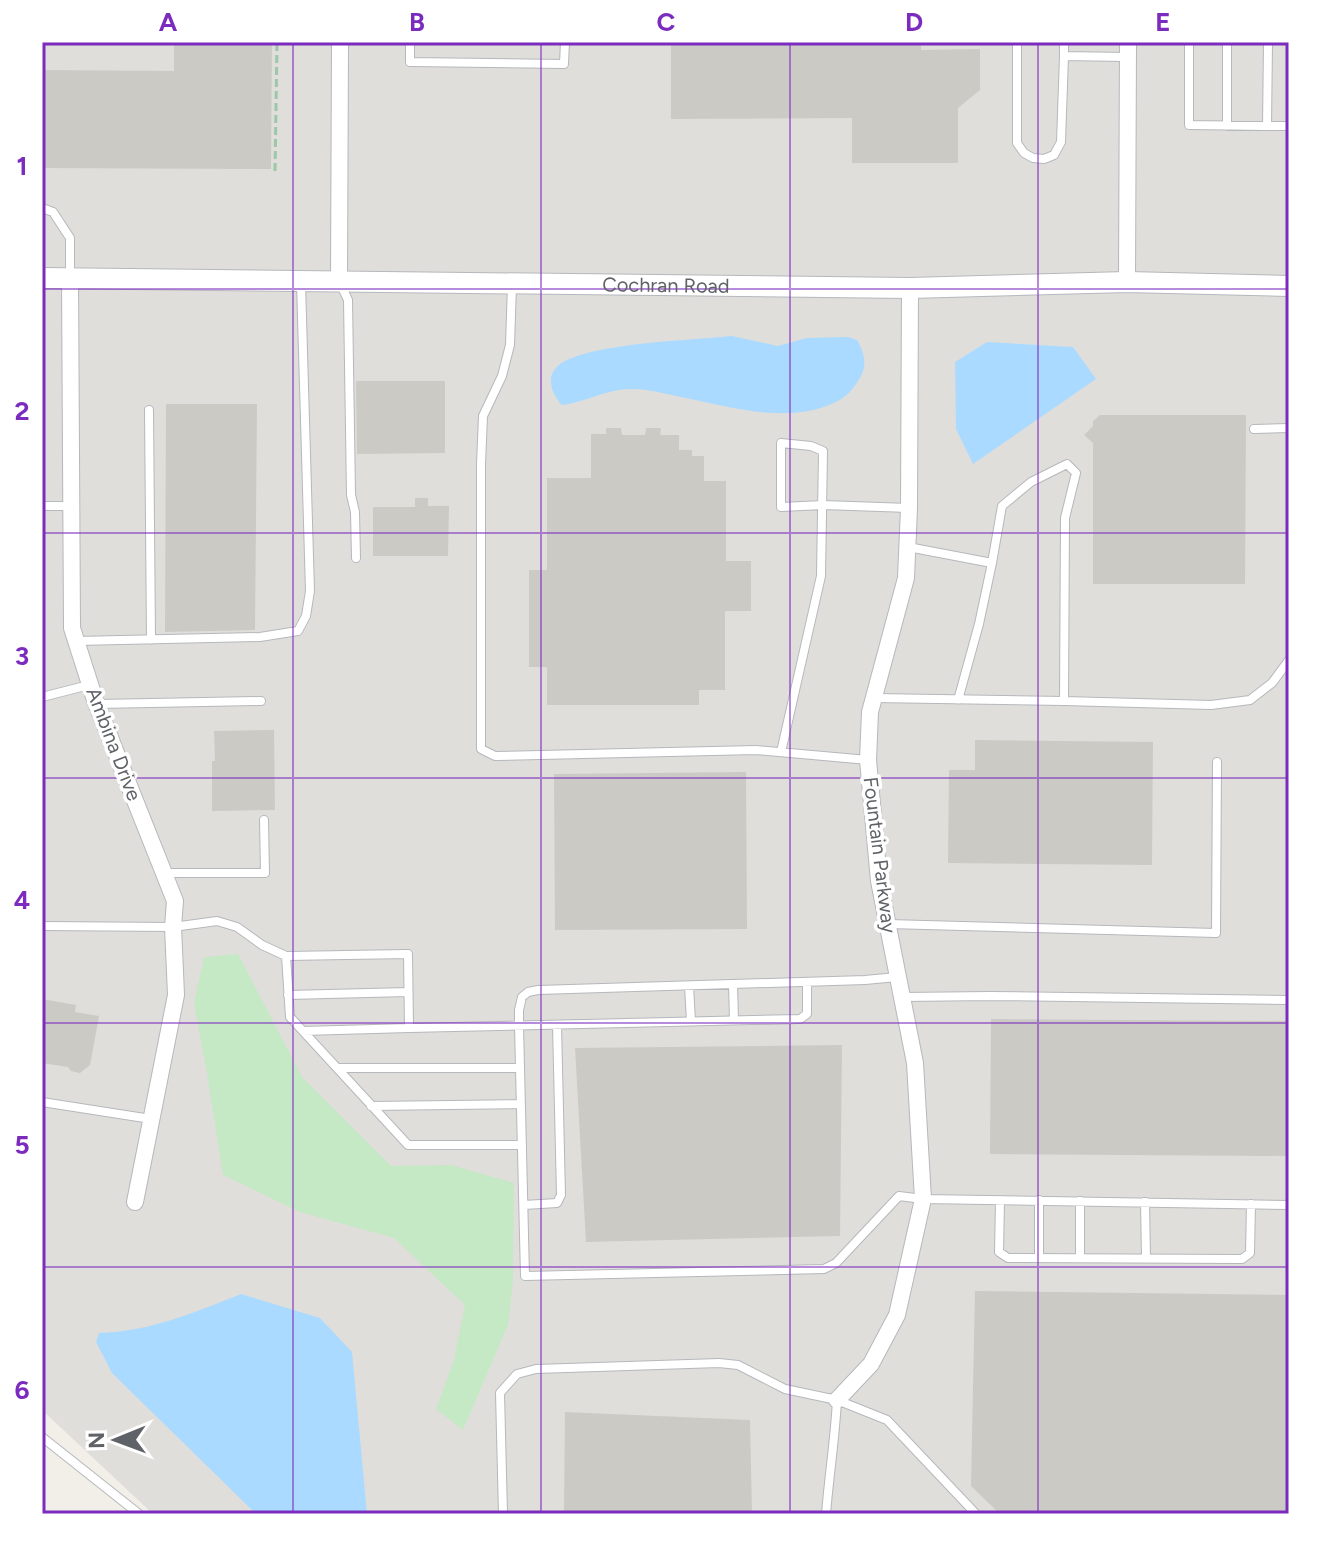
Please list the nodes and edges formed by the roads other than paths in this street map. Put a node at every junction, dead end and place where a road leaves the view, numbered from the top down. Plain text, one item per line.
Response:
1 (340, 42) edge
2 (410, 42) edge
3 (565, 42) edge
4 (1017, 42) edge
5 (1064, 42) edge
6 (1189, 42) edge
7 (1227, 42) edge
8 (1268, 42) edge
9 (1128, 50) edge
10 (1064, 56) junction
11 (1227, 126) junction
12 (1267, 126) junction
13 (1289, 126) edge
14 (42, 208) edge
15 (42, 278) edge
16 (70, 278) junction
17 (301, 282) junction
18 (339, 282) junction
19 (1127, 282) junction
20 (512, 284) junction
21 (1289, 286) edge
22 (910, 288) junction
23 (149, 410) dead end
24 (1289, 428) edge
25 (1254, 429) dead end
26 (823, 505) junction
27 (42, 506) edge
28 (71, 506) junction
29 (909, 508) junction
30 (908, 547) junction
31 (356, 558) dead end
32 (992, 563) junction
33 (151, 640) junction
34 (76, 641) junction
35 (1289, 660) edge
36 (90, 685) junction
37 (42, 697) edge
38 (874, 698) junction
39 (958, 700) junction
40 (261, 701) dead end
41 (1064, 701) junction
42 (97, 704) junction
43 (781, 752) junction
44 (868, 760) junction
45 (1217, 762) dead end
46 (264, 820) dead end
47 (164, 873) junction
48 (887, 924) junction
49 (42, 926) edge
50 (173, 927) junction
51 (286, 956) junction
52 (898, 977) junction
53 (807, 982) junction
54 (733, 984) junction
55 (689, 986) junction
56 (408, 992) junction
57 (288, 995) junction
58 (902, 997) junction
59 (1289, 1000) edge
60 (734, 1020) junction
61 (691, 1021) junction
62 (557, 1025) junction
63 (519, 1026) junction
64 (409, 1028) junction
65 (303, 1031) junction
66 (337, 1068) junction
67 (520, 1068) junction
68 (42, 1102) edge
69 (521, 1104) junction
70 (371, 1106) junction
71 (151, 1119) junction
72 (522, 1145) junction
73 (923, 1199) junction
74 (1000, 1200) junction
75 (1039, 1200) junction
76 (1080, 1201) junction
77 (135, 1202) dead end
78 (1145, 1202) junction
79 (1251, 1204) junction
80 (524, 1205) junction
81 (1289, 1205) edge
82 (1039, 1258) junction
83 (1080, 1258) junction
84 (1146, 1258) junction
85 (837, 1400) junction
86 (42, 1437) edge
87 (139, 1514) edge
88 (503, 1514) edge
89 (826, 1514) edge
90 (976, 1514) edge

1 - 18 street
2 - 3 lane
4 - 10 lane
5 - 10 lane
6 - 11 lane
7 - 11 lane
8 - 12 lane
9 - 10 lane
9 - 19 street
11 - 12 lane
12 - 13 lane
14 - 16 lane
15 - 16 street, Cochran Road
16 - 17 street, Cochran Road
16 - 28 street, Ambina Drive
17 - 18 street, Cochran Road
17 - 33 lane
18 - 20 street, Cochran Road
18 - 31 lane
19 - 21 street, Cochran Road
19 - 22 street, Cochran Road
20 - 22 street, Cochran Road
20 - 43 lane
22 - 29 street, Fountain Parkway
23 - 33 lane
24 - 25 lane
26 - 26 lane
26 - 29 lane
26 - 43 lane
27 - 28 lane
28 - 34 street, Ambina Drive
29 - 30 street, Fountain Parkway
30 - 32 lane
30 - 38 street, Fountain Parkway
32 - 39 lane
32 - 41 lane
33 - 34 lane
34 - 36 street, Ambina Drive
35 - 41 lane
36 - 37 lane
36 - 42 street, Ambina Drive
38 - 39 lane
38 - 44 street, Fountain Parkway
39 - 41 lane
40 - 42 lane
42 - 47 street, Ambina Drive
43 - 44 lane
44 - 48 street, Fountain Parkway
45 - 48 lane
46 - 47 lane
47 - 50 street, Ambina Drive
48 - 52 street, Fountain Parkway
49 - 50 lane
50 - 51 lane
50 - 71 street, Ambina Drive
51 - 56 lane
51 - 57 lane
52 - 53 lane
52 - 58 street, Fountain Parkway
53 - 54 lane
53 - 60 lane
54 - 55 lane
54 - 60 lane
55 - 61 lane
55 - 63 lane
56 - 57 lane
56 - 64 lane
57 - 65 lane
58 - 59 lane
58 - 73 street, Fountain Parkway
60 - 61 lane
61 - 62 lane
62 - 63 lane
62 - 80 lane
63 - 64 lane
63 - 67 lane
64 - 65 lane
65 - 66 lane
66 - 67 lane
66 - 70 lane
67 - 69 lane
68 - 71 lane
69 - 70 lane
69 - 72 lane
70 - 72 lane
71 - 77 street, Ambina Drive
72 - 80 lane
73 - 74 lane
73 - 80 lane
73 - 85 street, Fountain Parkway
74 - 75 lane
74 - 82 lane
75 - 76 lane
75 - 82 lane
76 - 78 lane
76 - 83 lane
78 - 79 lane
78 - 84 lane
79 - 81 lane
79 - 84 lane
82 - 83 lane
83 - 84 lane
85 - 88 lane
85 - 89 lane
85 - 90 lane
86 - 87 lane

